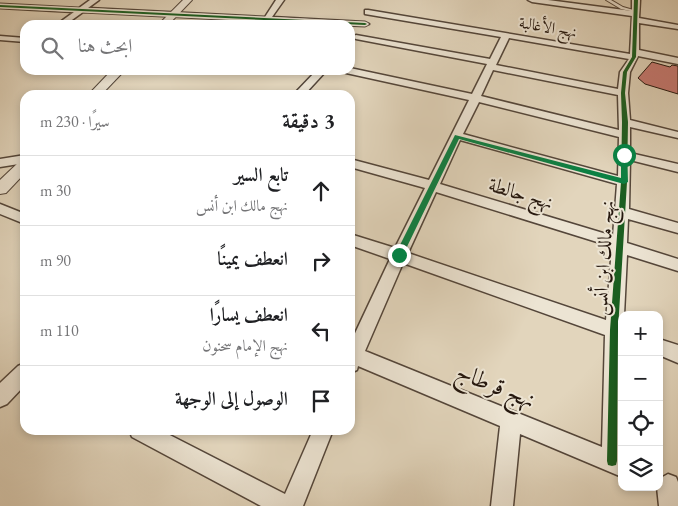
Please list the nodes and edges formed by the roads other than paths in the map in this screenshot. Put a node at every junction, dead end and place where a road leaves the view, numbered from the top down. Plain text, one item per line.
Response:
1 (15, 0) edge
2 (96, 0) edge
3 (188, 0) edge
4 (280, 0) edge
5 (532, 0) edge
6 (608, 0) edge
7 (636, 0) edge
8 (2, 6) edge
9 (82, 10) junction
10 (173, 15) junction
11 (636, 15) junction
12 (67, 20) edge
13 (168, 20) edge
14 (239, 20) edge
15 (266, 20) edge
16 (355, 24) edge
17 (365, 24) junction
18 (678, 27) edge
19 (506, 35) junction
20 (355, 37) edge
21 (0, 38) edge
22 (20, 40) edge
23 (355, 40) edge
24 (634, 55) junction
25 (678, 61) edge
26 (491, 65) junction
27 (355, 72) edge
28 (114, 75) edge
29 (317, 75) edge
30 (101, 90) edge
31 (303, 90) edge
32 (623, 93) junction
33 (475, 98) junction
34 (625, 128) junction
35 (678, 135) edge
36 (457, 136) junction
37 (624, 155) junction
38 (20, 160) edge
39 (0, 163) edge
40 (355, 164) edge
41 (678, 168) edge
42 (20, 169) edge
43 (624, 182) junction
44 (433, 187) junction
45 (0, 189) edge
46 (0, 209) edge
47 (622, 212) junction
48 (20, 217) edge
49 (678, 228) edge
50 (355, 241) edge
51 (620, 247) junction
52 (399, 255) junction
53 (678, 266) edge
54 (618, 311) edge
55 (618, 332) edge
56 (663, 348) edge
57 (355, 349) edge
58 (678, 354) edge
59 (355, 360) edge
60 (20, 377) edge
61 (0, 397) edge
62 (511, 420) junction
63 (149, 435) edge
64 (321, 435) edge
65 (617, 463) edge
66 (284, 506) edge
67 (292, 506) edge
68 (502, 506) edge

1 - 8 street
2 - 9 street
3 - 10 street
4 - 15 street
5 - 11 street
6 - 11 lane
7 - 11 street, نهج مالك ابن أنس
8 - 9 street
9 - 10 street
9 - 12 street
10 - 13 street
10 - 14 street
11 - 18 street
11 - 24 street, نهج مالك ابن أنس
16 - 17 street
17 - 19 street, نهج الأغالبة
17 - 20 street
19 - 24 street, نهج الأغالبة
19 - 26 street
21 - 22 street
23 - 26 street
24 - 25 street, نهج الأغالبة
24 - 32 street, نهج مالك ابن أنس
26 - 32 street
26 - 33 street
27 - 33 street
28 - 30 street
29 - 31 street
32 - 34 street, نهج مالك ابن أنس
33 - 34 street
33 - 36 street
34 - 35 street
34 - 37 street, نهج مالك ابن أنس
36 - 43 street
36 - 44 street
37 - 41 street
37 - 43 street, نهج مالك ابن أنس
38 - 39 street
40 - 44 street, نهج جالطة
42 - 45 street
43 - 47 street, نهج مالك ابن أنس
44 - 51 street, نهج جالطة
44 - 52 street
46 - 48 street
47 - 49 street
47 - 51 street, نهج مالك ابن أنس
50 - 52 street
51 - 53 street, نهج جالطة
51 - 54 street, نهج مالك ابن أنس
52 - 55 street
52 - 57 street
55 - 65 street, نهج مالك ابن أنس
56 - 58 street
59 - 62 street, نهج قرطاج
60 - 61 street
62 - 65 street, نهج قرطاج
62 - 68 street
63 - 66 street
64 - 67 street

